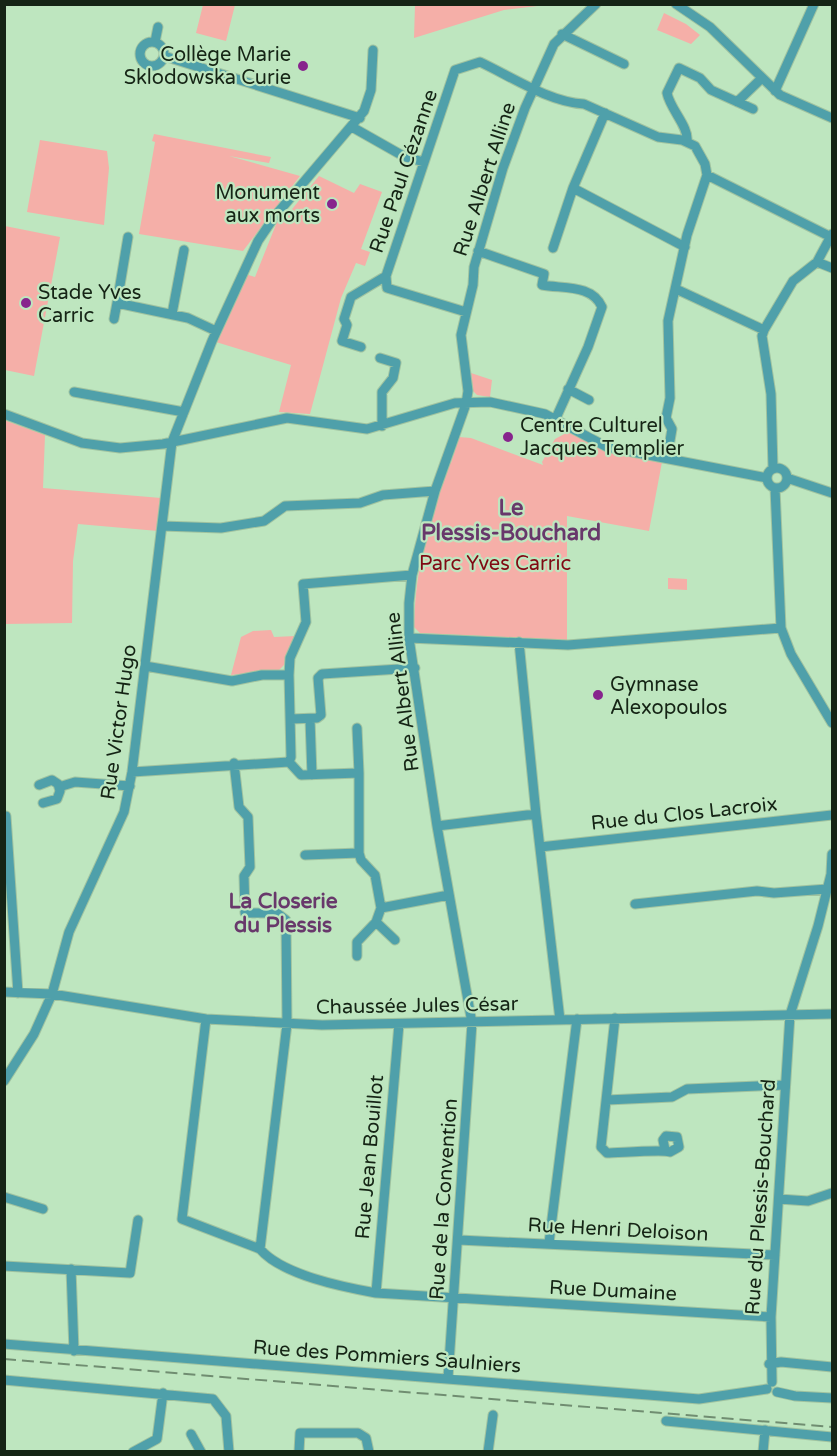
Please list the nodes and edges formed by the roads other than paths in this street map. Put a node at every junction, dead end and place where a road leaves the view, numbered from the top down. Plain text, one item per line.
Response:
1 (596, 4) edge
2 (676, 4) edge
3 (814, 4) edge
4 (158, 27) dead end
5 (562, 34) junction
6 (155, 42) junction
7 (373, 50) dead end
8 (164, 56) junction
9 (624, 64) dead end
10 (760, 79) junction
11 (535, 88) junction
12 (775, 91) junction
13 (737, 102) junction
14 (753, 109) dead end
15 (605, 113) junction
16 (360, 118) junction
17 (832, 118) edge
18 (352, 127) junction
19 (687, 141) junction
20 (424, 162) junction
21 (706, 175) junction
22 (573, 188) junction
23 (832, 236) edge
24 (128, 237) dead end
25 (685, 247) junction
26 (553, 248) dead end
27 (184, 250) dead end
28 (478, 251) junction
29 (817, 262) junction
30 (832, 268) edge
31 (386, 276) junction
32 (676, 289) junction
33 (117, 303) junction
34 (466, 312) junction
35 (172, 314) junction
36 (114, 319) dead end
37 (764, 330) junction
38 (216, 331) junction
39 (361, 347) dead end
40 (380, 358) dead end
41 (568, 389) junction
42 (589, 400) dead end
43 (466, 404) junction
44 (79, 405) dead end
45 (183, 412) junction
46 (4, 414) edge
47 (556, 418) junction
48 (382, 426) junction
49 (172, 442) junction
50 (667, 458) junction
51 (773, 469) junction
52 (767, 478) junction
53 (787, 478) junction
54 (776, 488) junction
55 (435, 491) junction
56 (832, 493) edge
57 (162, 526) junction
58 (412, 575) junction
59 (782, 628) junction
60 (409, 638) junction
61 (519, 642) junction
62 (145, 666) junction
63 (415, 668) junction
64 (289, 675) junction
65 (291, 719) junction
66 (310, 719) junction
67 (832, 723) edge
68 (357, 728) dead end
69 (290, 760) junction
70 (234, 763) junction
71 (132, 772) junction
72 (359, 773) junction
73 (312, 775) junction
74 (39, 784) dead end
75 (130, 786) junction
76 (59, 787) junction
77 (43, 803) dead end
78 (536, 814) junction
79 (832, 815) edge
80 (6, 816) dead end
81 (437, 826) junction
82 (540, 847) junction
83 (359, 854) junction
84 (832, 854) edge
85 (305, 855) dead end
86 (827, 889) junction
87 (449, 895) junction
88 (635, 904) dead end
89 (381, 908) junction
90 (376, 922) junction
91 (395, 940) dead end
92 (357, 956) dead end
93 (4, 992) edge
94 (18, 993) junction
95 (52, 994) junction
96 (832, 1014) edge
97 (790, 1015) junction
98 (615, 1018) junction
99 (206, 1019) junction
100 (577, 1019) junction
101 (560, 1020) junction
102 (472, 1023) junction
103 (287, 1024) junction
104 (399, 1024) junction
105 (4, 1080) edge
106 (785, 1085) junction
107 (607, 1101) junction
108 (665, 1150) dead end
109 (832, 1193) edge
110 (4, 1197) edge
111 (779, 1199) junction
112 (43, 1209) dead end
113 (138, 1220) dead end
114 (459, 1240) junction
115 (549, 1243) junction
116 (260, 1249) junction
117 (775, 1255) junction
118 (4, 1266) edge
119 (71, 1269) junction
120 (376, 1293) junction
121 (454, 1299) junction
122 (771, 1317) junction
123 (4, 1344) edge
124 (74, 1351) junction
125 (769, 1364) junction
126 (832, 1366) edge
127 (448, 1378) junction
128 (4, 1380) edge
129 (769, 1385) junction
130 (163, 1394) junction
131 (795, 1396) junction
132 (832, 1398) edge
133 (832, 1404) edge
134 (493, 1415) dead end
135 (666, 1421) dead end
136 (765, 1430) junction
137 (191, 1434) dead end
138 (832, 1437) edge
139 (133, 1452) edge
140 (201, 1452) edge
141 (229, 1452) edge
142 (299, 1452) edge
143 (369, 1452) edge
144 (488, 1452) edge
145 (763, 1452) edge

1 - 5 street, Rue Albert Alline
2 - 10 street
3 - 12 street
4 - 6 street
5 - 9 street
5 - 11 street, Rue Albert Alline
6 - 8 street
6 - 8 street
7 - 16 street
8 - 16 street
10 - 12 street
10 - 13 street
11 - 15 street
11 - 20 street, Rue Paul Cézanne
11 - 28 street, Rue Albert Alline
12 - 17 street
13 - 14 street
13 - 19 street
15 - 19 street
15 - 22 street
16 - 18 street, Rue Victor Hugo
18 - 20 street
18 - 38 street, Rue Victor Hugo
19 - 21 street
20 - 31 street, Rue Paul Cézanne
21 - 23 street
21 - 25 street
22 - 25 street
22 - 26 street
23 - 29 street
24 - 33 street
25 - 32 street
27 - 35 street
28 - 34 street, Rue Albert Alline
28 - 41 street
29 - 30 street
29 - 37 street
31 - 34 street, Rue Paul Cézanne
31 - 39 street
32 - 37 street
32 - 50 street
33 - 35 street
33 - 36 street
34 - 43 street, Rue Albert Alline
35 - 38 street
37 - 51 street
38 - 45 street, Rue Victor Hugo
40 - 48 street
41 - 42 street
41 - 47 street
43 - 47 street
43 - 48 street
43 - 55 street, Rue Albert Alline
44 - 45 street
45 - 49 street, Rue Victor Hugo
46 - 49 street
47 - 50 street
48 - 49 street
49 - 57 street, Rue Victor Hugo
50 - 52 street
51 - 52 street
51 - 53 street
52 - 54 street
53 - 54 street
53 - 56 street
54 - 59 street
55 - 57 street
55 - 58 street, Rue Albert Alline
57 - 62 street, Rue Victor Hugo
58 - 60 street, Rue Albert Alline
58 - 64 street
59 - 61 street
59 - 67 street
60 - 61 street
60 - 63 street, Rue Albert Alline
61 - 78 street
62 - 64 street
62 - 71 street, Rue Victor Hugo
63 - 66 street
63 - 81 street, Rue Albert Alline
64 - 65 street
65 - 66 street
65 - 69 street
66 - 73 street
68 - 72 street
69 - 70 street
69 - 73 street
70 - 71 street
70 - 103 street
71 - 75 street, Rue Victor Hugo
72 - 73 street
72 - 83 street
74 - 76 street
75 - 76 street
75 - 95 street, Rue Victor Hugo
76 - 77 street
78 - 81 street
78 - 82 street
79 - 82 street, Rue du Clos Lacroix
80 - 94 street
81 - 87 street, Rue Albert Alline
82 - 101 street
83 - 85 street
83 - 89 street
84 - 86 street, Rue du Plessis-Bouchard
86 - 88 street
86 - 97 street, Rue du Plessis-Bouchard
87 - 89 street
87 - 102 street, Rue Albert Alline
89 - 90 street
90 - 91 street
90 - 92 street
93 - 94 street, Chaussée Jules César
94 - 95 street, Chaussée Jules César
95 - 99 street, Chaussée Jules César
95 - 105 street, Rue Victor Hugo
96 - 97 street, Chaussée Jules César
97 - 98 street, Chaussée Jules César
97 - 106 street, Rue du Plessis-Bouchard
98 - 100 street, Chaussée Jules César
98 - 107 street
99 - 103 street, Chaussée Jules César
99 - 116 street, Rue Dumaine
100 - 101 street, Chaussée Jules César
100 - 115 street
101 - 102 street, Chaussée Jules César
102 - 104 street, Chaussée Jules César
102 - 114 street, Rue de la Convention
103 - 104 street, Chaussée Jules César
103 - 116 street
104 - 120 street, Rue Jean Bouillot
106 - 107 street
106 - 111 street, Rue du Plessis-Bouchard
107 - 108 street
109 - 111 street
110 - 112 street
111 - 117 street, Rue du Plessis-Bouchard
113 - 119 street
114 - 115 street, Rue Henri Deloison
114 - 121 street, Rue de la Convention
115 - 117 street, Rue Henri Deloison
116 - 120 street, Rue Dumaine
117 - 122 street, Rue du Plessis-Bouchard
118 - 119 street
119 - 124 street
120 - 121 street, Rue Dumaine
121 - 122 street, Rue Dumaine
121 - 127 street, Rue de la Convention
122 - 125 street, Rue du Plessis-Bouchard
123 - 124 street, Rue des Pommiers Saulniers
124 - 127 street, Rue des Pommiers Saulniers
125 - 126 street
125 - 129 street, Rue du Plessis-Bouchard
127 - 129 street, Rue des Pommiers Saulniers
128 - 130 street
129 - 131 street
130 - 139 street
130 - 141 street
131 - 132 street
131 - 133 street
134 - 144 street
135 - 136 street
136 - 138 street
136 - 145 street
137 - 140 street
142 - 143 street

